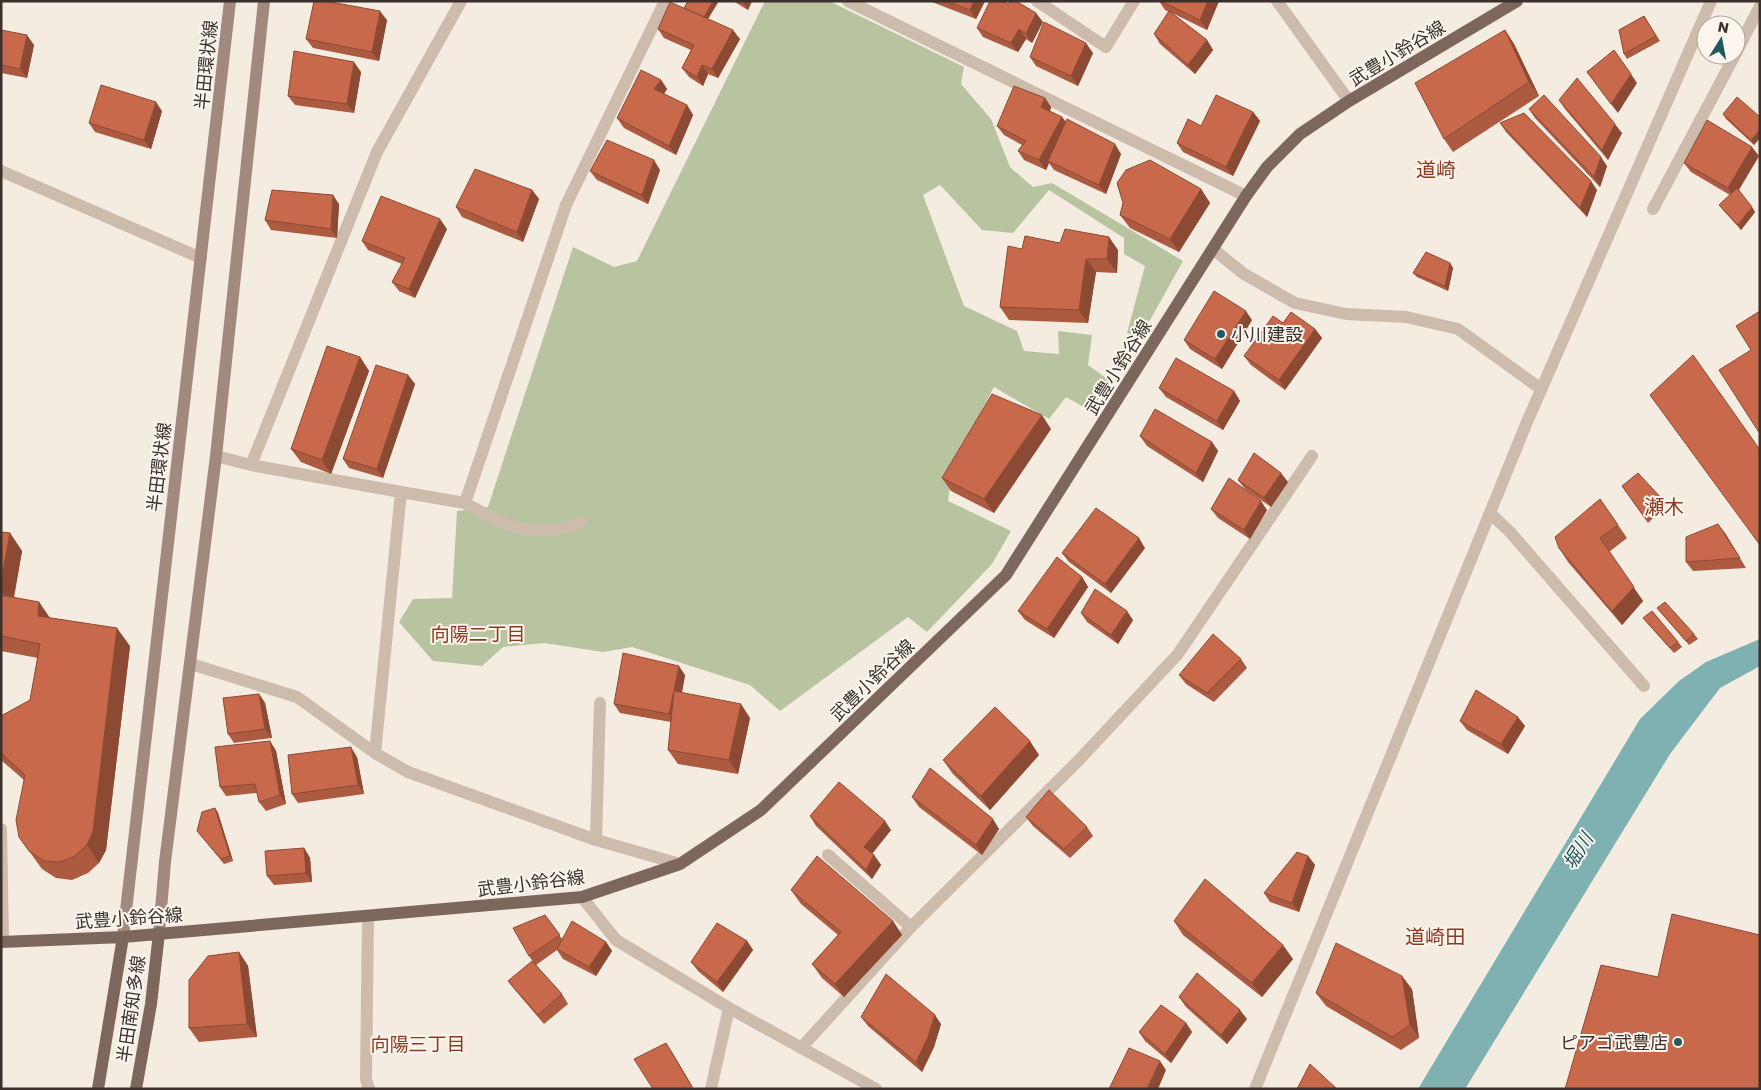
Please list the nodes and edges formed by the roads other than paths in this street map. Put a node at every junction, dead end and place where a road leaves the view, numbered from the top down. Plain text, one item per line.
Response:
1 (230, 1) edge
2 (264, 1) edge
3 (461, 1) edge
4 (665, 1) edge
5 (848, 1) edge
6 (1037, 1) edge
7 (1134, 1) edge
8 (1277, 1) edge
9 (1517, 1) edge
10 (1711, 1) edge
11 (1760, 6) edge
12 (1746, 33) edge
13 (1729, 65) edge
14 (1349, 101) junction
15 (1, 170) edge
16 (1246, 196) junction
17 (1653, 208) dead end
18 (1213, 249) junction
19 (201, 258) junction
20 (1541, 389) junction
21 (216, 456) junction
22 (1312, 456) dead end
23 (251, 465) junction
24 (401, 492) junction
25 (465, 503) junction
26 (1490, 514) junction
27 (581, 522) dead end
28 (191, 664) junction
29 (1644, 686) dead end
30 (600, 703) dead end
31 (376, 754) junction
32 (1, 830) edge
33 (596, 840) junction
34 (828, 855) dead end
35 (680, 864) junction
36 (582, 897) junction
37 (368, 916) junction
38 (911, 927) junction
39 (159, 933) junction
40 (123, 937) junction
41 (2, 942) edge
42 (729, 1008) junction
43 (801, 1048) junction
44 (98, 1089) edge
45 (136, 1089) edge
46 (369, 1089) edge
47 (711, 1089) edge
48 (876, 1089) edge
49 (1255, 1089) edge

1 - 19 main road, 半田環状線
2 - 21 main road
3 - 23 street
4 - 25 street
5 - 16 street
6 - 7 street
8 - 14 street
9 - 14 main road, 武豊小鈴谷線
10 - 20 street
11 - 12 street
13 - 17 street
14 - 16 main road, 武豊小鈴谷線
15 - 19 street
16 - 18 main road, 武豊小鈴谷線
18 - 20 street
18 - 35 main road, 武豊小鈴谷線
19 - 40 main road, 半田環状線
20 - 26 street
21 - 23 street
21 - 28 main road
22 - 38 street
23 - 24 street
24 - 25 street
24 - 31 street
25 - 27 street
26 - 29 street
26 - 49 street
28 - 31 street
28 - 39 main road
30 - 33 street
31 - 33 street
32 - 41 street
33 - 35 street
34 - 38 street
35 - 36 main road, 武豊小鈴谷線
36 - 37 main road, 武豊小鈴谷線
36 - 42 street
37 - 39 main road, 武豊小鈴谷線
37 - 46 street
38 - 43 street
39 - 40 main road, 武豊小鈴谷線
39 - 45 main road, 半田南知多線
40 - 41 main road, 武豊小鈴谷線
40 - 44 main road, 半田南知多線
42 - 43 street
42 - 47 street
43 - 48 street

